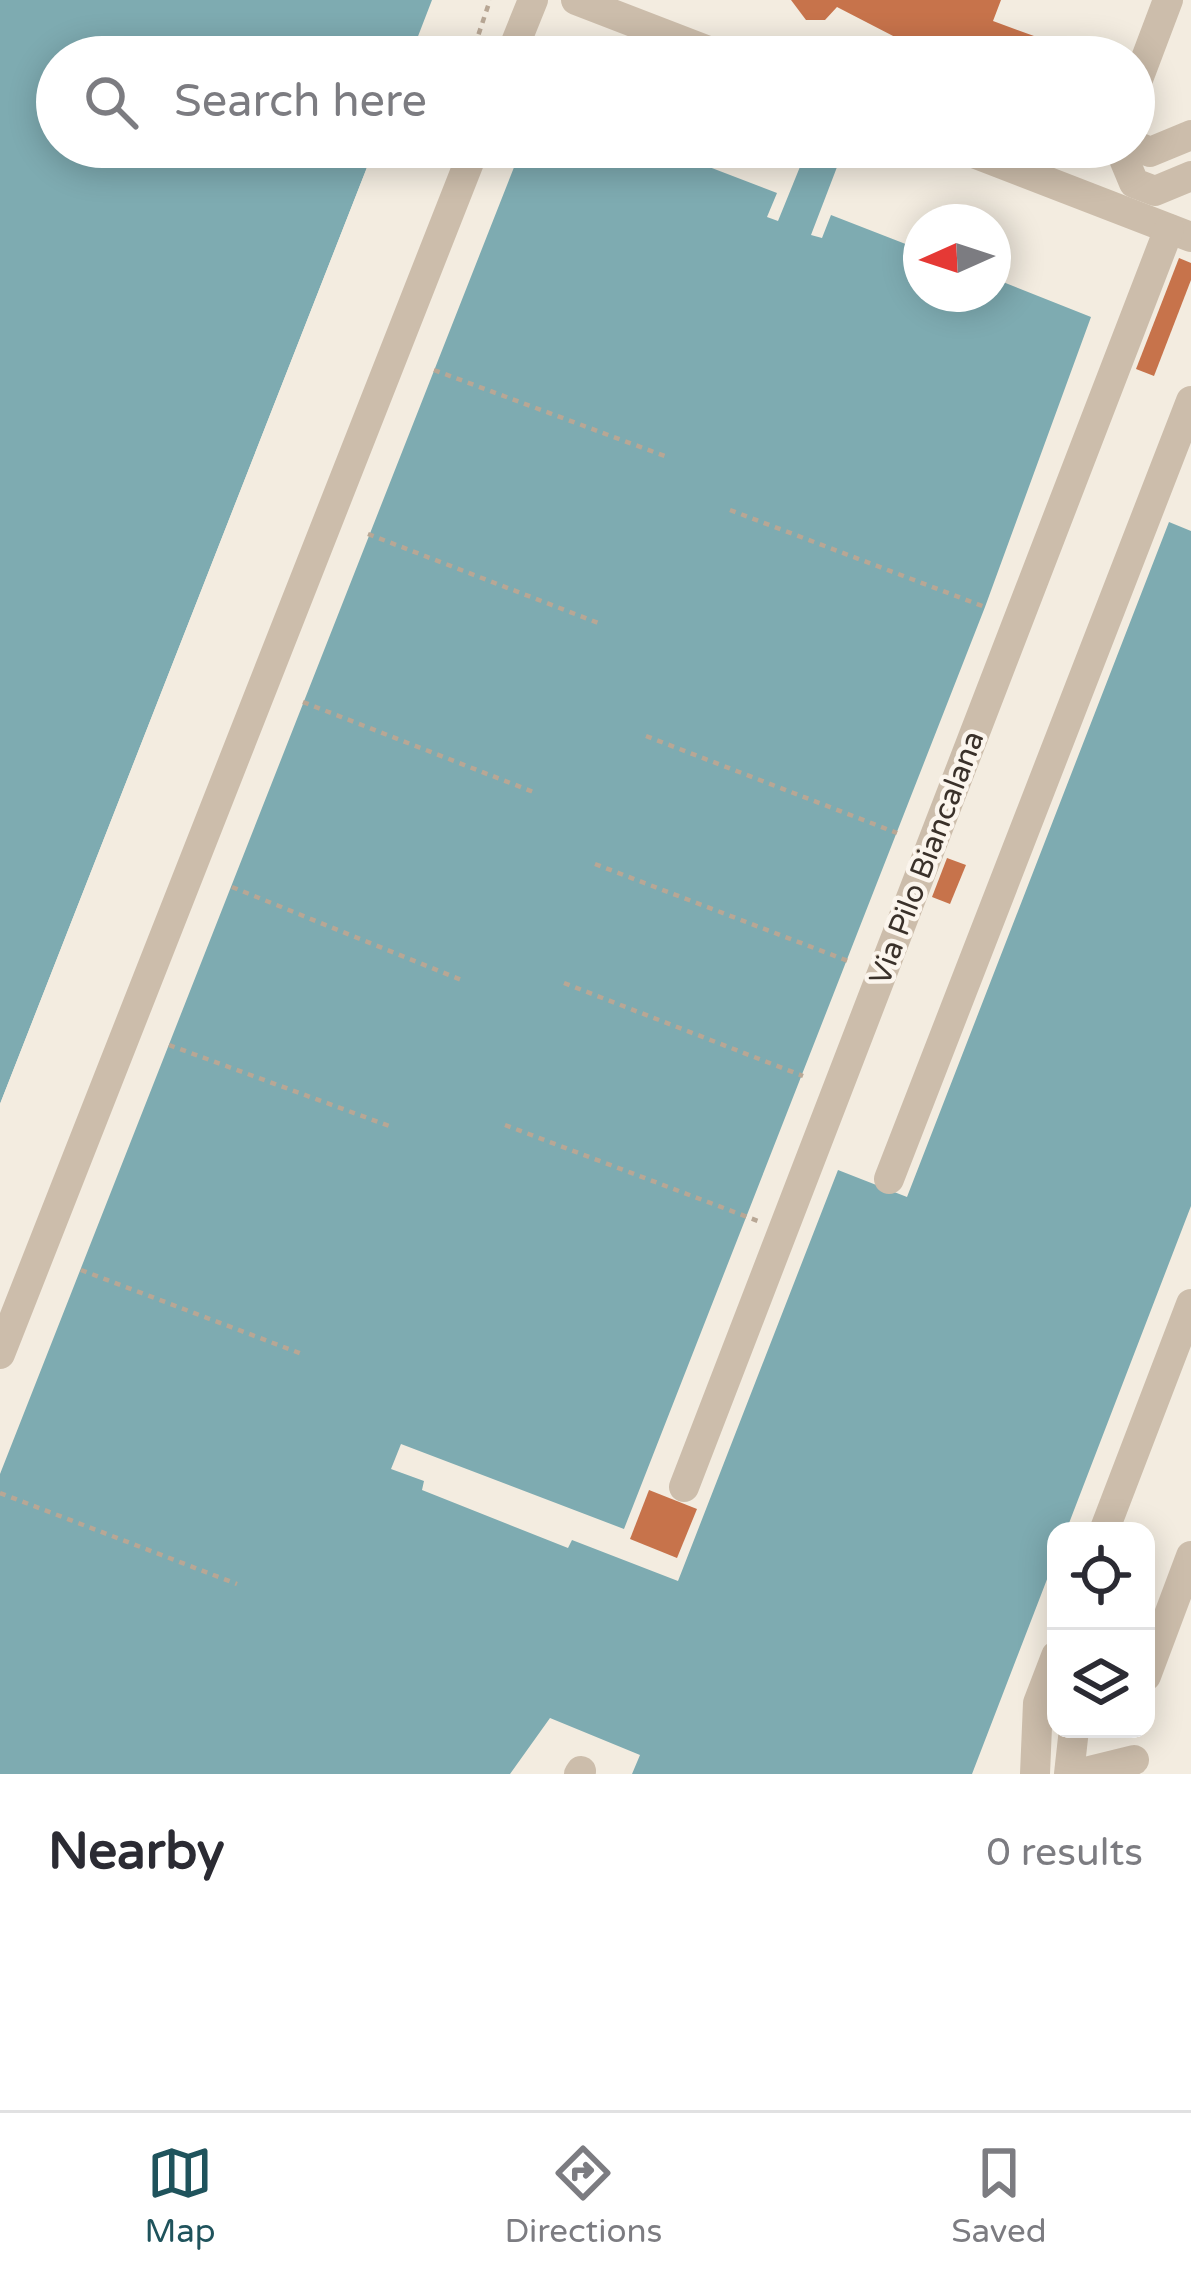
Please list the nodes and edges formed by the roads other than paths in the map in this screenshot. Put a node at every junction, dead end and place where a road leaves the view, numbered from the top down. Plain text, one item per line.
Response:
1 (533, 0) edge
2 (576, 0) edge
3 (1168, 0) edge
4 (518, 36) edge
5 (669, 36) edge
6 (1154, 36) edge
7 (1191, 135) edge
8 (1155, 150) edge
9 (467, 168) edge
10 (1012, 168) edge
11 (1128, 168) edge
12 (1191, 176) edge
13 (1180, 233) edge
14 (1191, 401) edge
15 (889, 1179) dead end
16 (1191, 1304) edge
17 (0, 1354) edge
18 (1124, 1478) junction
19 (684, 1487) dead end
20 (1107, 1522) edge
21 (1126, 1522) edge
22 (1191, 1556) edge
23 (1155, 1652) edge
24 (1047, 1680) edge
25 (1074, 1738) edge
26 (1136, 1754) edge
27 (1035, 1774) edge
28 (1073, 1774) edge

1 - 4 street
2 - 5 street
3 - 6 street
7 - 8 street
9 - 17 street
10 - 13 street, Via Pilo Biancalana
11 - 12 street
13 - 19 street, Via Pilo Biancalana
14 - 15 street
16 - 18 street
18 - 20 street
18 - 21 street
22 - 23 street
24 - 27 street
25 - 28 street
26 - 28 street

